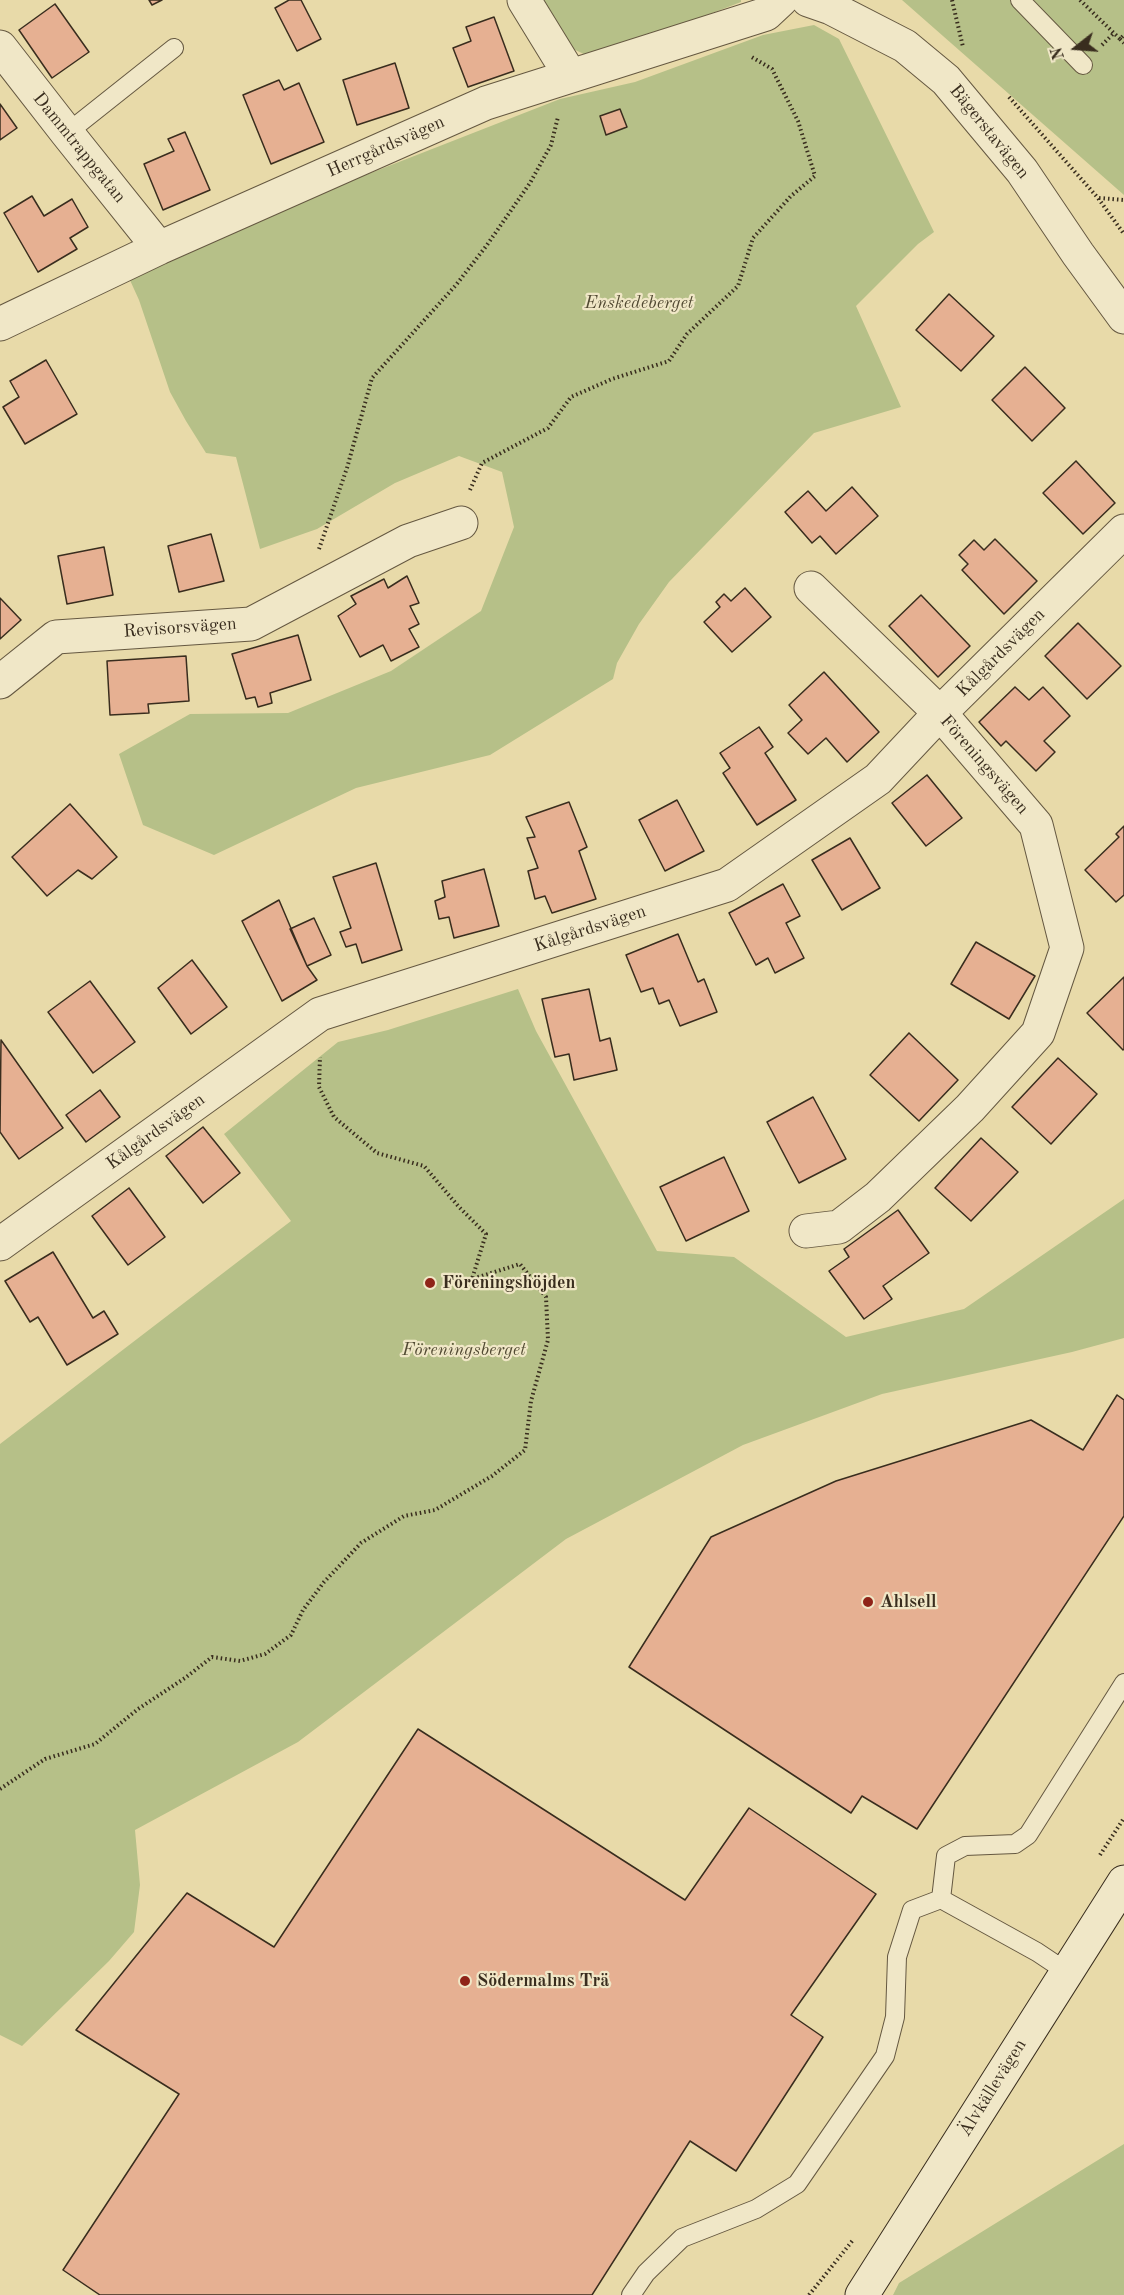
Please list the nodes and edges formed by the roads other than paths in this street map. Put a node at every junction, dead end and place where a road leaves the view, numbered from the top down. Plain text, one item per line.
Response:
1 (524, 0) edge
2 (781, 0) edge
3 (1020, 0) edge
4 (825, 3) edge
5 (0, 47) edge
6 (174, 48) dead end
7 (1083, 64) dead end
8 (570, 75) junction
9 (66, 134) junction
10 (159, 248) junction
11 (3, 316) edge
12 (1124, 316) edge
13 (461, 524) road end
14 (1124, 531) edge
15 (811, 588) dead end
16 (0, 682) edge
17 (940, 713) junction
18 (806, 1232) dead end
19 (0, 1244) edge
20 (1124, 1683) edge
21 (1124, 1882) edge
22 (941, 1899) junction
23 (1067, 1971) junction
24 (631, 2295) edge
25 (862, 2295) edge

1 - 8 street
2 - 8 street, Herrgårdsvägen
3 - 7 lane
4 - 12 street, Bägerstavägen
5 - 9 street, Dammtrappgatan
6 - 9 lane
8 - 10 street, Herrgårdsvägen
9 - 10 street, Dammtrappgatan
10 - 11 street, Herrgårdsvägen
13 - 16 street, Revisorsvägen
14 - 17 street, Kålgårdsvägen
15 - 17 street, Föreningsvägen
17 - 18 street, Föreningsvägen
17 - 19 street, Kålgårdsvägen
20 - 22 lane
21 - 23 street, Älvkällevägen
22 - 23 lane
22 - 24 lane
23 - 25 street, Älvkällevägen

